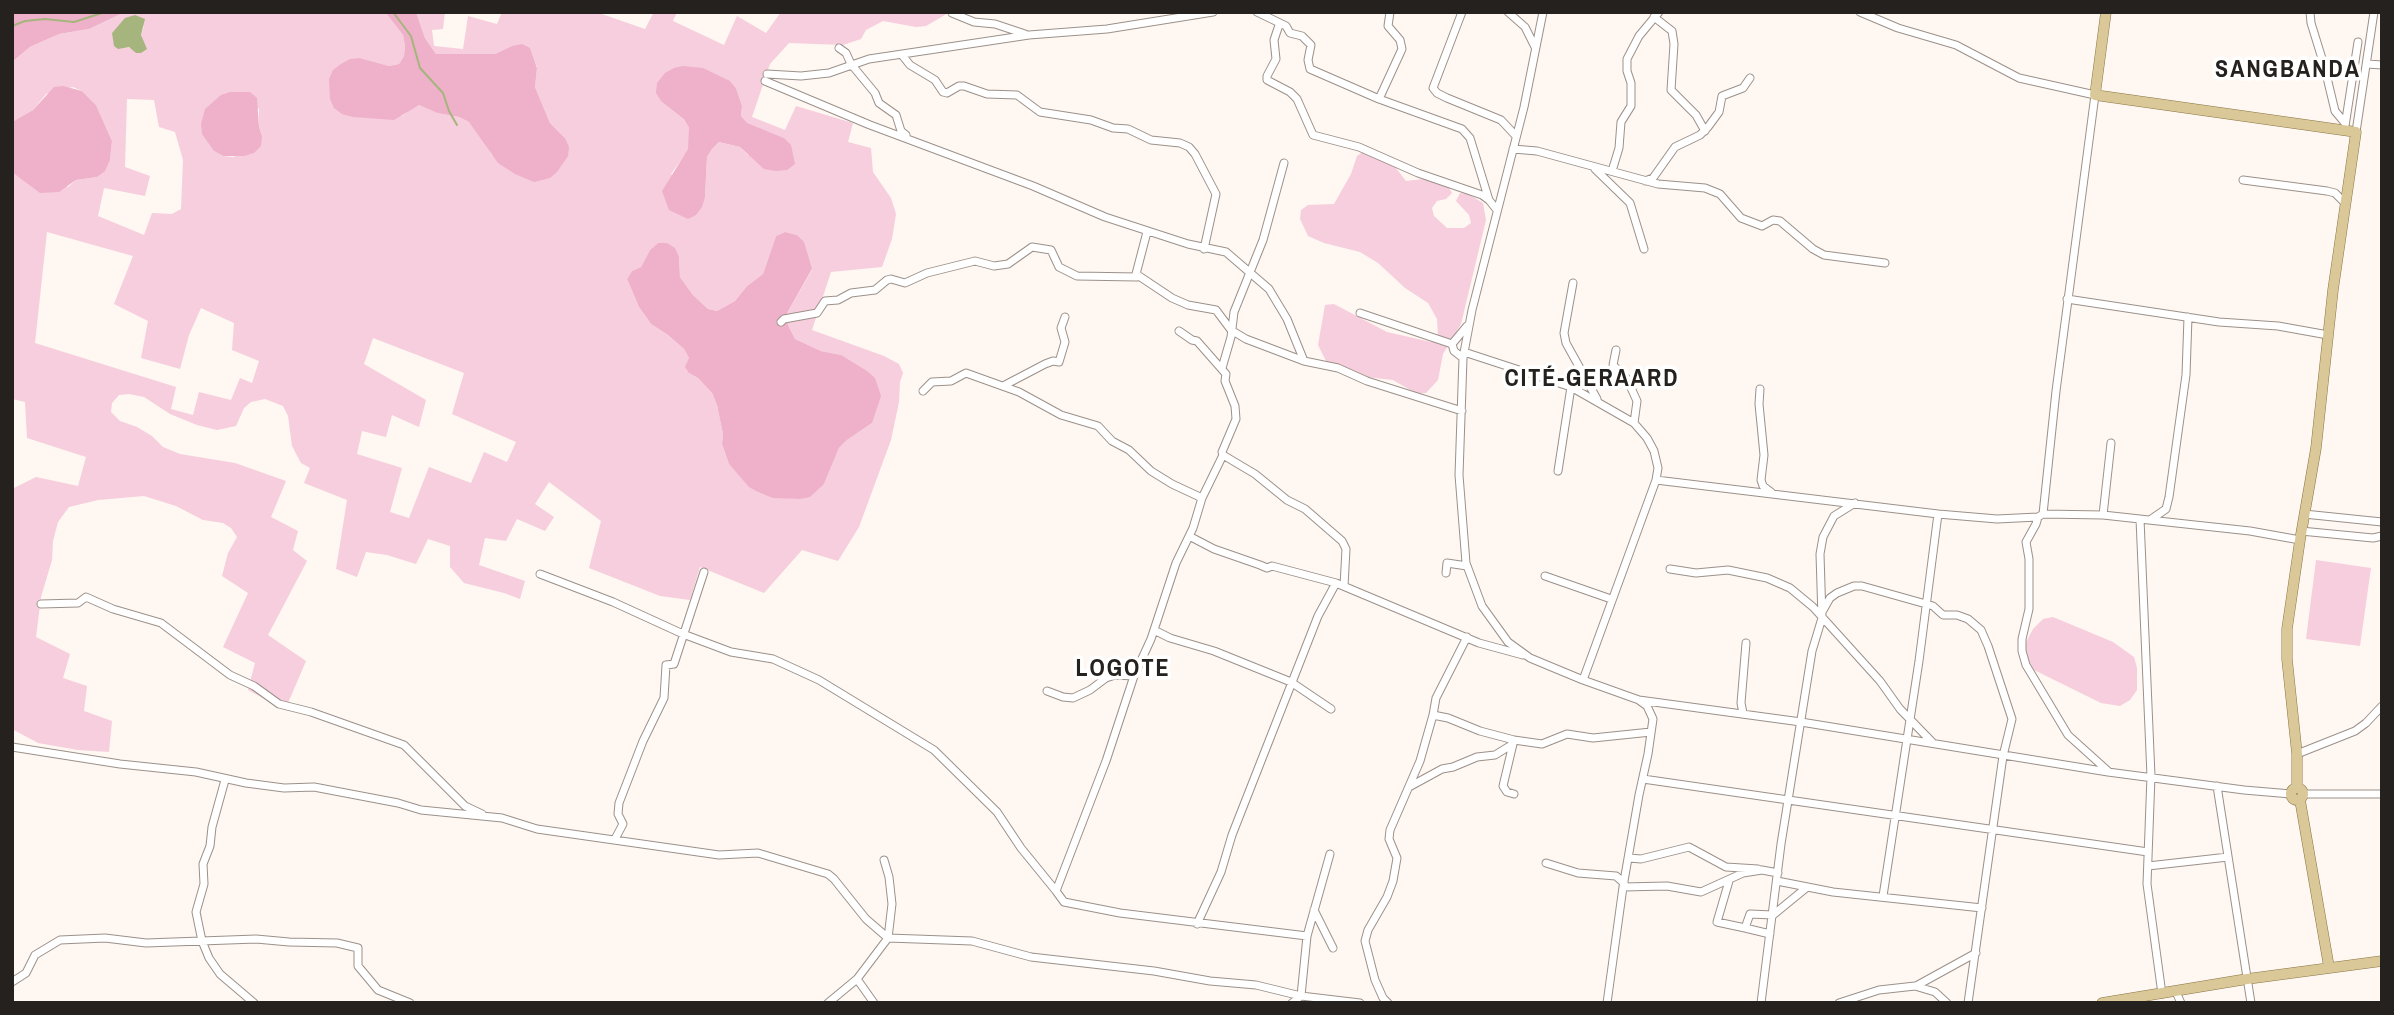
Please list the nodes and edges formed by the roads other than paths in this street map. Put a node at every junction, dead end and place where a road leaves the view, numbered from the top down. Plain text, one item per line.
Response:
1 (1213, 12) edge
2 (1257, 12) edge
3 (1390, 12) edge
4 (1462, 12) edge
5 (1508, 12) edge
6 (1543, 12) edge
7 (1860, 12) edge
8 (2106, 12) edge
9 (2310, 12) edge
10 (2374, 12) edge
11 (952, 13) edge
12 (1180, 15) edge
13 (1657, 15) edge
14 (1279, 25) junction
15 (1029, 35) junction
16 (2358, 42) dead end
17 (1535, 47) junction
18 (839, 48) dead end
19 (902, 55) junction
20 (851, 64) junction
21 (2367, 64) junction
22 (2382, 65) edge
23 (1750, 78) dead end
24 (2095, 95) junction
25 (1379, 99) junction
26 (2344, 126) junction
27 (1705, 131) junction
28 (2356, 132) junction
29 (1515, 135) junction
30 (908, 138) junction
31 (1513, 149) junction
32 (1284, 163) dead end
33 (1593, 167) junction
34 (1612, 172) junction
35 (2243, 180) dead end
36 (1644, 181) junction
37 (1489, 200) junction
38 (2345, 203) junction
39 (1497, 210) junction
40 (1147, 232) junction
41 (1204, 249) junction
42 (1644, 249) dead end
43 (1885, 263) dead end
44 (1250, 271) junction
45 (1137, 277) junction
46 (1573, 283) dead end
47 (2067, 299) junction
48 (1360, 313) dead end
49 (1065, 317) dead end
50 (2188, 317) junction
51 (781, 322) dead end
52 (1469, 324) junction
53 (1231, 330) junction
54 (1179, 331) dead end
55 (2328, 335) junction
56 (1452, 344) junction
57 (1616, 350) dead end
58 (1464, 355) junction
59 (1304, 360) junction
60 (1222, 368) junction
61 (1003, 386) junction
62 (1571, 387) junction
63 (1760, 389) dead end
64 (923, 391) dead end
65 (1598, 402) junction
66 (1462, 411) junction
67 (1634, 423) junction
68 (2110, 443) dead end
69 (1223, 455) junction
70 (1558, 471) dead end
71 (1656, 480) junction
72 (1773, 493) junction
73 (1202, 498) junction
74 (1855, 503) junction
75 (1938, 514) junction
76 (2304, 514) junction
77 (2103, 515) junction
78 (2040, 516) junction
79 (2140, 520) junction
80 (2150, 520) junction
81 (2382, 522) edge
82 (1189, 536) junction
83 (2300, 536) junction
84 (2382, 536) edge
85 (1467, 566) junction
86 (1671, 569) dead end
87 (704, 572) dead end
88 (1446, 573) dead end
89 (540, 574) dead end
90 (1545, 576) dead end
91 (1340, 585) junction
92 (1611, 598) junction
93 (41, 604) dead end
94 (1927, 604) junction
95 (1822, 615) junction
96 (1154, 630) junction
97 (683, 634) junction
98 (1467, 637) junction
99 (1746, 643) dead end
100 (1530, 657) junction
101 (1134, 676) junction
102 (1583, 680) junction
103 (1291, 682) junction
104 (1046, 691) dead end
105 (1639, 700) junction
106 (1667, 705) junction
107 (2382, 706) edge
108 (1331, 709) dead end
109 (1743, 713) junction
110 (1433, 715) junction
111 (1653, 719) junction
112 (1909, 719) junction
113 (1801, 722) junction
114 (1651, 732) junction
115 (1906, 740) junction
116 (1514, 742) junction
117 (1935, 745) junction
118 (12, 747) edge
119 (2297, 754) junction
120 (2003, 756) junction
121 (2108, 772) junction
122 (2151, 776) junction
123 (1643, 779) junction
124 (225, 780) junction
125 (2217, 786) junction
126 (1409, 787) junction
127 (1514, 794) dead end
128 (2298, 794) junction
129 (2381, 796) edge
130 (1789, 799) junction
131 (1895, 815) junction
132 (485, 816) junction
133 (1993, 829) junction
134 (615, 839) junction
135 (2148, 852) junction
136 (1329, 854) dead end
137 (2228, 857) junction
138 (1629, 858) junction
139 (884, 860) dead end
140 (1546, 863) dead end
141 (2148, 866) junction
142 (1628, 867) junction
143 (1762, 870) junction
144 (1616, 876) junction
145 (1778, 877) junction
146 (1730, 881) junction
147 (1624, 885) junction
148 (1807, 888) junction
149 (1056, 891) junction
150 (1883, 896) junction
151 (1982, 908) junction
152 (1314, 910) junction
153 (1773, 915) junction
154 (1198, 924) junction
155 (1745, 928) junction
156 (1770, 934) junction
157 (1307, 936) junction
158 (888, 938) junction
159 (202, 941) junction
160 (1333, 948) dead end
161 (1976, 953) junction
162 (2382, 961) edge
163 (2329, 967) junction
164 (857, 979) junction
165 (2247, 979) junction
166 (12, 982) edge
167 (1915, 986) junction
168 (2176, 992) junction
169 (2162, 994) junction
170 (1301, 996) junction
171 (254, 1003) edge
172 (410, 1003) edge
173 (828, 1003) edge
174 (874, 1003) edge
175 (1292, 1003) edge
176 (1360, 1003) edge
177 (1388, 1003) edge
178 (1607, 1003) edge
179 (1761, 1003) edge
180 (1839, 1003) edge
181 (1947, 1003) edge
182 (1968, 1003) edge
183 (2102, 1003) edge
184 (2181, 1003) edge
185 (2251, 1003) edge

1 - 12 street
2 - 14 street
3 - 25 street
4 - 29 street
5 - 17 street
6 - 17 street
7 - 24 street
8 - 24 main road
9 - 26 street
10 - 21 street
11 - 15 street
12 - 15 street
13 - 27 street
13 - 34 street
14 - 25 street
14 - 37 street
15 - 19 street
16 - 26 street
17 - 29 street
18 - 20 street
19 - 20 street
19 - 41 street
20 - 30 street
20 - 30 street
21 - 22 street
21 - 28 street
23 - 27 street
24 - 26 main road
24 - 47 street
25 - 37 street
26 - 28 main road
27 - 36 street
28 - 38 main road
29 - 31 street
30 - 40 street
31 - 33 street
31 - 39 street
32 - 44 street
33 - 34 street
33 - 42 street
34 - 36 street
35 - 38 street
36 - 43 street
37 - 39 street
38 - 55 main road
39 - 52 street
40 - 41 street
40 - 45 street
41 - 44 street
44 - 53 street
44 - 59 street
45 - 51 street
45 - 53 street
46 - 65 street
47 - 50 street
47 - 78 street
48 - 56 street
49 - 61 street
50 - 55 street
50 - 80 street
52 - 56 street
52 - 58 street
53 - 59 street
53 - 60 street
54 - 60 street
55 - 76 main road
56 - 58 street
57 - 67 street
58 - 62 street
58 - 66 street
59 - 66 street
60 - 69 street
61 - 64 street
61 - 73 street
62 - 65 street
62 - 70 street
63 - 72 street
65 - 67 street
66 - 85 street
67 - 71 street
68 - 77 street
69 - 73 street
69 - 91 street
71 - 72 street
71 - 92 street
72 - 74 street
73 - 82 street
74 - 75 street
74 - 95 street
75 - 78 street
75 - 94 street
76 - 81 street
76 - 83 main road
77 - 78 street
77 - 79 street
78 - 121 street
79 - 80 street
79 - 122 street
80 - 83 street
82 - 91 street
82 - 96 street
83 - 84 street
83 - 119 main road
85 - 88 street
85 - 100 street
86 - 95 street
87 - 97 street
89 - 97 street
90 - 92 street
91 - 98 street
91 - 103 street
92 - 102 street
93 - 132 street
94 - 95 street
94 - 112 street
94 - 120 street
95 - 112 street
95 - 113 street
96 - 101 street
96 - 103 street
97 - 134 street
97 - 149 street
98 - 100 street
98 - 110 street
99 - 109 street
100 - 102 street
101 - 104 street
101 - 149 street
102 - 105 street
103 - 108 street
103 - 154 street
105 - 106 street
105 - 111 street
106 - 109 street
106 - 111 street
107 - 119 street
109 - 113 street
110 - 116 street
110 - 126 street
111 - 114 street
112 - 115 street
112 - 117 street
113 - 115 street
113 - 130 street
114 - 116 street
114 - 123 street
115 - 117 street
115 - 131 street
116 - 126 street
116 - 127 street
117 - 120 street
118 - 124 street
119 - 128 main road
120 - 121 street
120 - 133 street
121 - 122 street
122 - 125 street
122 - 135 street
123 - 130 street
123 - 138 street
124 - 132 street
124 - 159 street
125 - 128 street
125 - 137 street
126 - 177 street
128 - 129 street
128 - 163 main road
130 - 131 street
130 - 145 street
131 - 133 street
131 - 150 street
132 - 134 street
133 - 135 street
133 - 151 street
134 - 158 street
135 - 141 street
136 - 152 street
137 - 141 street
137 - 165 street
138 - 142 street
138 - 143 street
139 - 158 street
140 - 144 street
141 - 169 street
142 - 144 street
142 - 147 street
143 - 145 street
143 - 146 street
144 - 147 street
145 - 148 street
145 - 153 street
146 - 147 street
146 - 155 street
147 - 178 street
148 - 150 street
148 - 153 street
149 - 154 street
150 - 151 street
151 - 161 street
152 - 157 street
152 - 160 street
153 - 155 street
153 - 156 street
154 - 157 street
155 - 156 street
156 - 179 street
157 - 170 street
158 - 164 street
158 - 170 street
159 - 166 street
159 - 171 street
159 - 172 street
161 - 167 street
161 - 182 street
162 - 163 main road
163 - 165 main road
164 - 173 street
164 - 174 street
165 - 168 main road
165 - 185 street
167 - 180 street
167 - 181 street
168 - 169 main road
168 - 184 street
169 - 183 main road
170 - 175 street
170 - 176 street

